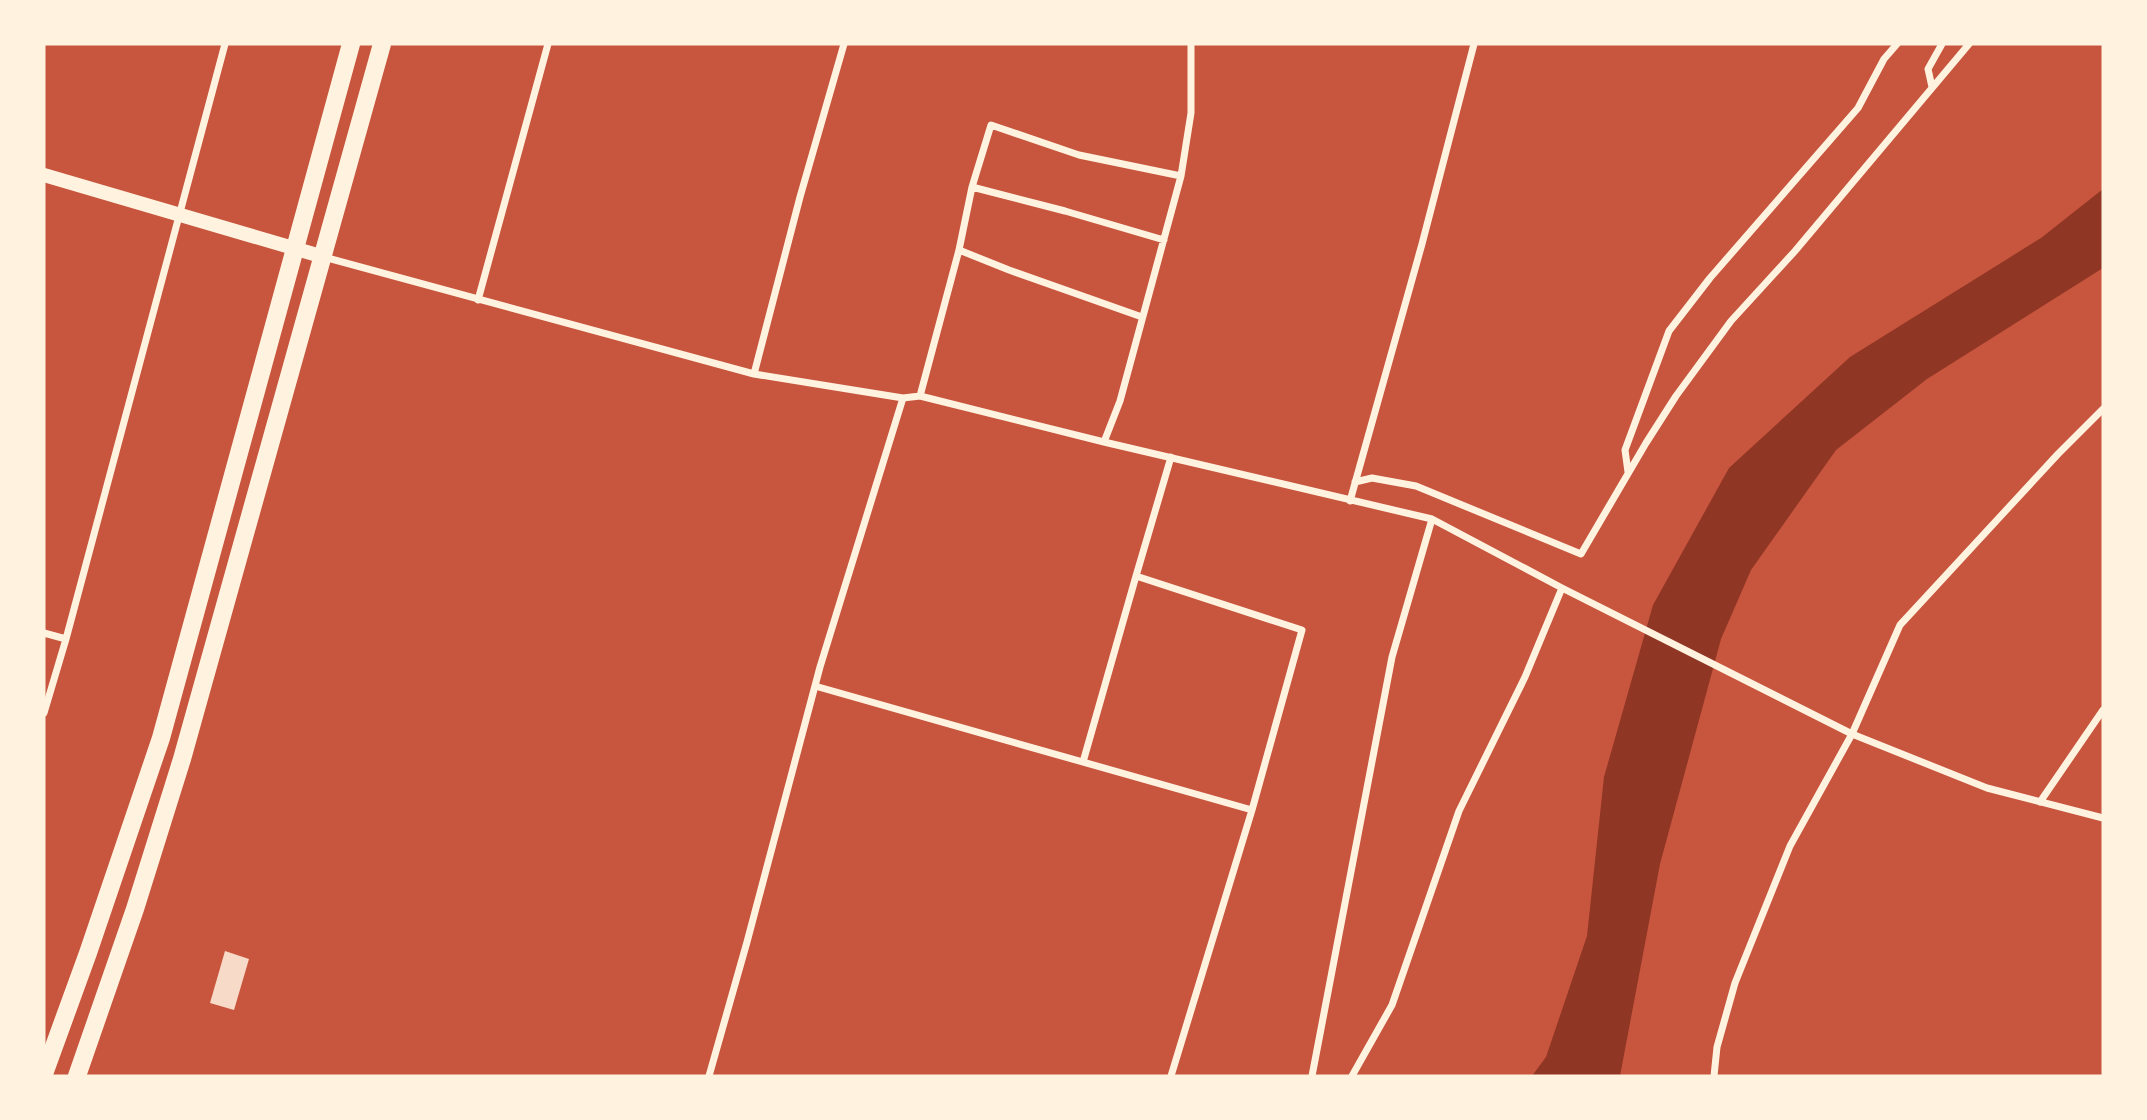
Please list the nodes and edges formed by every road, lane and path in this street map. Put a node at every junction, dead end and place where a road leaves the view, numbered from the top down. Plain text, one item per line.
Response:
1 (225, 44) edge
2 (351, 44) edge
3 (382, 44) edge
4 (548, 44) edge
5 (844, 44) edge
6 (1191, 44) edge
7 (1474, 44) edge
8 (1897, 44) edge
9 (1942, 44) edge
10 (1969, 44) edge
11 (1932, 87) junction
12 (44, 174) edge
13 (1181, 176) junction
14 (972, 187) junction
15 (179, 214) junction
16 (1164, 240) junction
17 (295, 249) junction
18 (959, 250) junction
19 (324, 257) junction
20 (478, 300) junction
21 (1142, 317) junction
22 (754, 374) junction
23 (920, 396) junction
24 (903, 398) junction
25 (2103, 409) edge
26 (1104, 442) junction
27 (1171, 457) junction
28 (1628, 472) junction
29 (1356, 482) junction
30 (1350, 501) junction
31 (1432, 519) junction
32 (1136, 576) junction
33 (1562, 587) junction
34 (44, 633) edge
35 (66, 639) junction
36 (816, 686) junction
37 (2103, 710) edge
38 (44, 713) edge
39 (1852, 734) junction
40 (1083, 762) junction
41 (2040, 802) junction
42 (1252, 810) junction
43 (2103, 818) edge
44 (44, 1074) edge
45 (77, 1076) edge
46 (709, 1076) edge
47 (1171, 1076) edge
48 (1312, 1076) edge
49 (1352, 1076) edge
50 (1714, 1076) edge

1 - 15 street
2 - 17 highway
3 - 19 highway
4 - 20 street
5 - 22 street
6 - 13 street
7 - 29 street
8 - 28 street
9 - 11 street
10 - 11 street
11 - 28 street
12 - 15 main road
13 - 14 street
13 - 16 street
14 - 16 street
14 - 18 street
15 - 17 main road
15 - 35 street
16 - 21 street
17 - 19 main road
17 - 44 highway
18 - 21 street
18 - 23 street
19 - 20 street
19 - 45 highway
20 - 22 street
21 - 26 street
22 - 24 street
23 - 24 street
23 - 26 street
24 - 36 street
25 - 39 street
26 - 27 street
27 - 30 street
27 - 32 street
28 - 29 street
29 - 30 street
30 - 31 street
31 - 33 street
31 - 48 street
32 - 40 street
32 - 42 street
33 - 39 street
33 - 49 street
34 - 35 street
35 - 38 street
36 - 40 street
36 - 46 street
37 - 41 street
39 - 41 street
39 - 50 street
40 - 42 street
41 - 43 street
42 - 47 street

